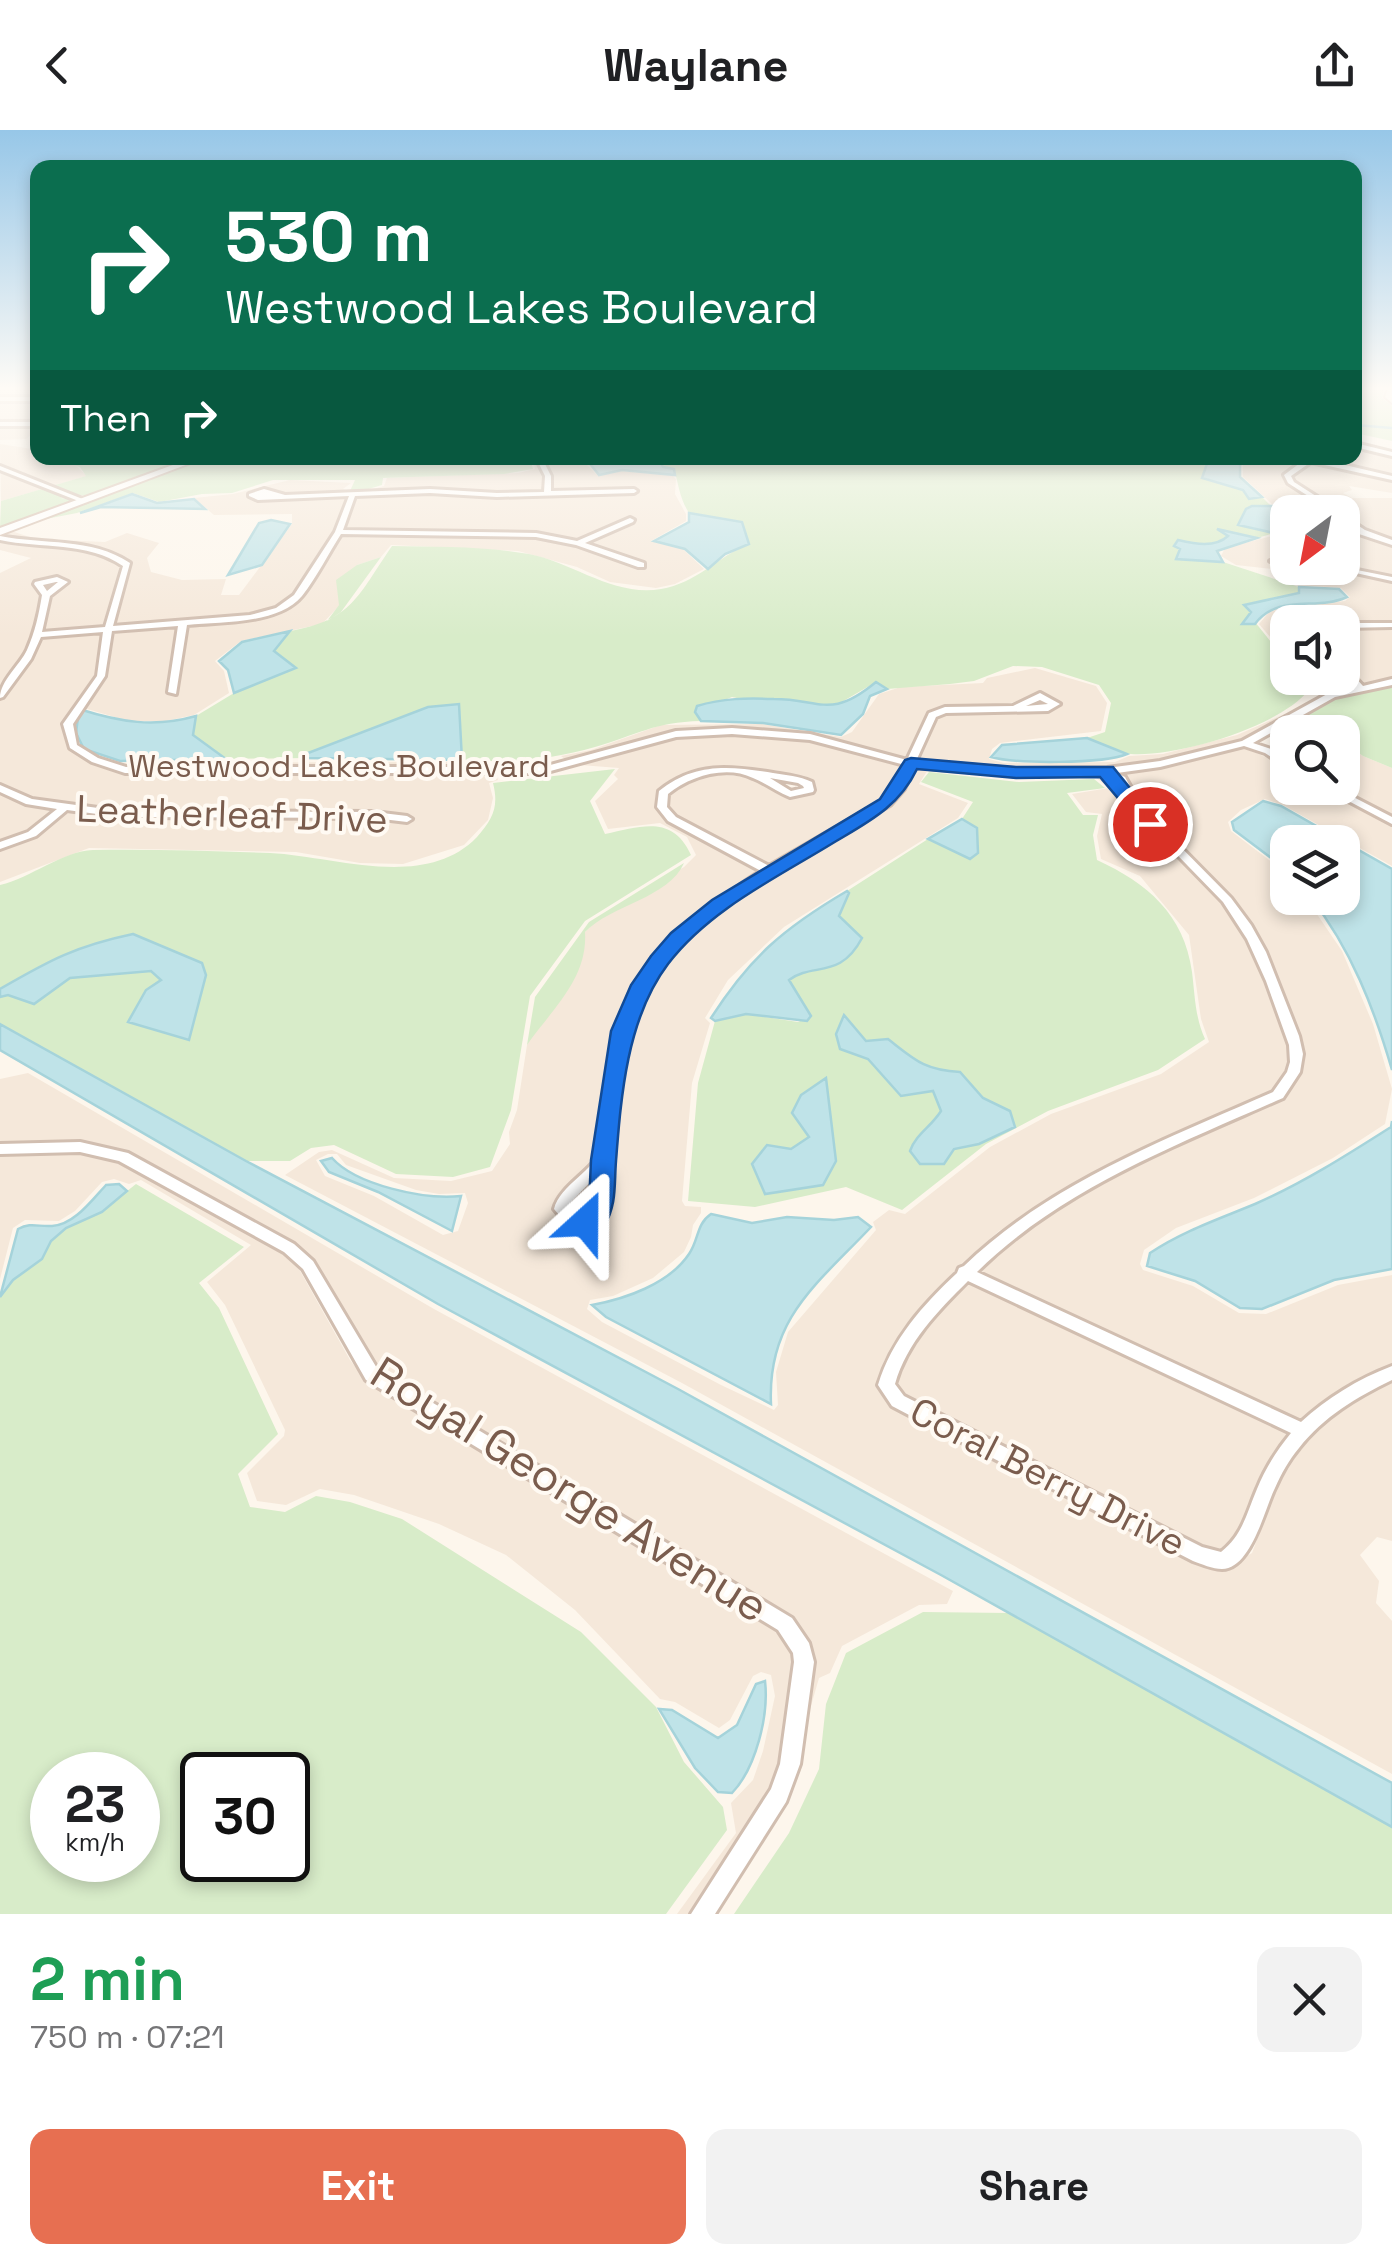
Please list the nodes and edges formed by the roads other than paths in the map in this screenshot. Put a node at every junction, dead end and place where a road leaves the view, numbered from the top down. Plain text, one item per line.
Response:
1 (5, 470) edge
2 (167, 470) edge
3 (545, 470) edge
4 (1293, 470) edge
5 (1359, 470) edge
6 (1392, 478) edge
7 (634, 491) dead end
8 (548, 494) junction
9 (1309, 495) edge
10 (285, 497) dead end
11 (352, 497) junction
12 (86, 500) junction
13 (630, 520) dead end
14 (1360, 530) edge
15 (339, 532) junction
16 (0, 535) edge
17 (1392, 542) edge
18 (578, 543) junction
19 (641, 565) dead end
20 (1360, 573) edge
21 (1392, 579) edge
22 (46, 595) dead end
23 (183, 623) junction
24 (1360, 626) edge
25 (1392, 626) edge
26 (108, 630) junction
27 (40, 635) junction
28 (1392, 682) edge
29 (1360, 687) edge
30 (173, 692) dead end
31 (0, 695) edge
32 (1332, 695) edge
33 (1018, 706) dead end
34 (1245, 743) junction
35 (1270, 757) edge
36 (911, 764) junction
37 (1107, 771) junction
38 (756, 775) dead end
39 (0, 788) edge
40 (1360, 805) edge
41 (63, 809) junction
42 (407, 820) dead end
43 (1392, 822) edge
44 (0, 846) edge
45 (772, 872) junction
46 (0, 1149) edge
47 (604, 1160) junction
48 (964, 1272) junction
49 (1392, 1373) edge
50 (1301, 1430) junction
51 (702, 1914) edge

1 - 12 street
2 - 12 street
3 - 8 street
4 - 9 street
5 - 6 street
7 - 8 street
8 - 11 street
10 - 11 street
11 - 15 street
12 - 16 street
13 - 18 street
14 - 17 street
15 - 18 street
15 - 23 street
16 - 26 street, Westwood Lakes Boulevard
18 - 19 street
20 - 21 street
22 - 27 street
23 - 26 street
23 - 30 street
24 - 25 street
26 - 27 street
26 - 36 street, Westwood Lakes Boulevard
27 - 31 street
28 - 29 street, Westwood Lakes Boulevard
32 - 34 street, Westwood Lakes Boulevard
33 - 36 street
34 - 35 street
34 - 37 street, Westwood Lakes Boulevard
36 - 37 street, Westwood Lakes Boulevard
36 - 45 street
37 - 48 street, Coral Berry Drive
38 - 45 street
39 - 41 street, Leatherleaf Drive
40 - 43 street
41 - 42 street, Leatherleaf Drive
41 - 44 street
45 - 47 street
46 - 51 street, Royal George Avenue
47 - 47 street
48 - 50 street
48 - 50 street, Coral Berry Drive
49 - 50 street, Coral Berry Drive

